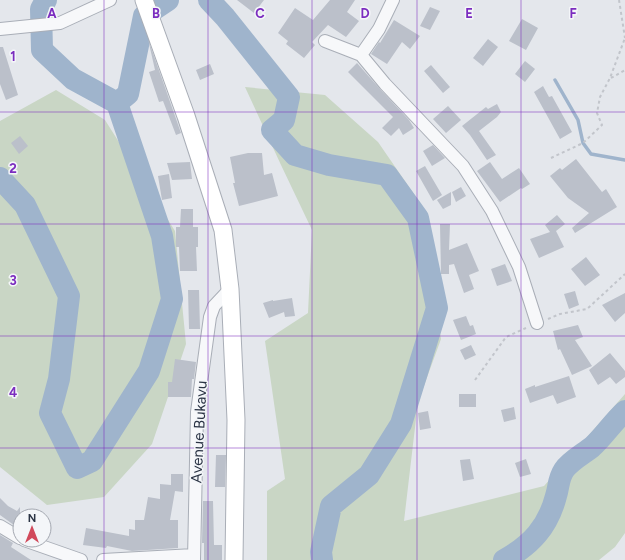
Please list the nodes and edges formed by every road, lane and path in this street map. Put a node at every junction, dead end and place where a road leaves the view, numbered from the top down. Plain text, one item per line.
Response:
1 (110, 0) edge
2 (144, 0) edge
3 (393, 0) edge
4 (619, 0) edge
5 (0, 29) edge
6 (625, 38) edge
7 (325, 41) dead end
8 (361, 55) junction
9 (625, 70) edge
10 (610, 78) junction
11 (551, 158) dead end
12 (230, 289) junction
13 (537, 323) dead end
14 (0, 526) edge
15 (12, 533) edge
16 (47, 548) edge
17 (194, 557) edge
18 (81, 560) edge
19 (103, 560) edge
20 (234, 560) edge

1 - 5 street
2 - 12 street
3 - 8 street
4 - 6 path
6 - 10 path
7 - 8 street
8 - 13 street
9 - 10 path
10 - 11 path
12 - 17 street, Avenue Bukavu
12 - 20 street
14 - 15 street
16 - 18 street
17 - 19 street

